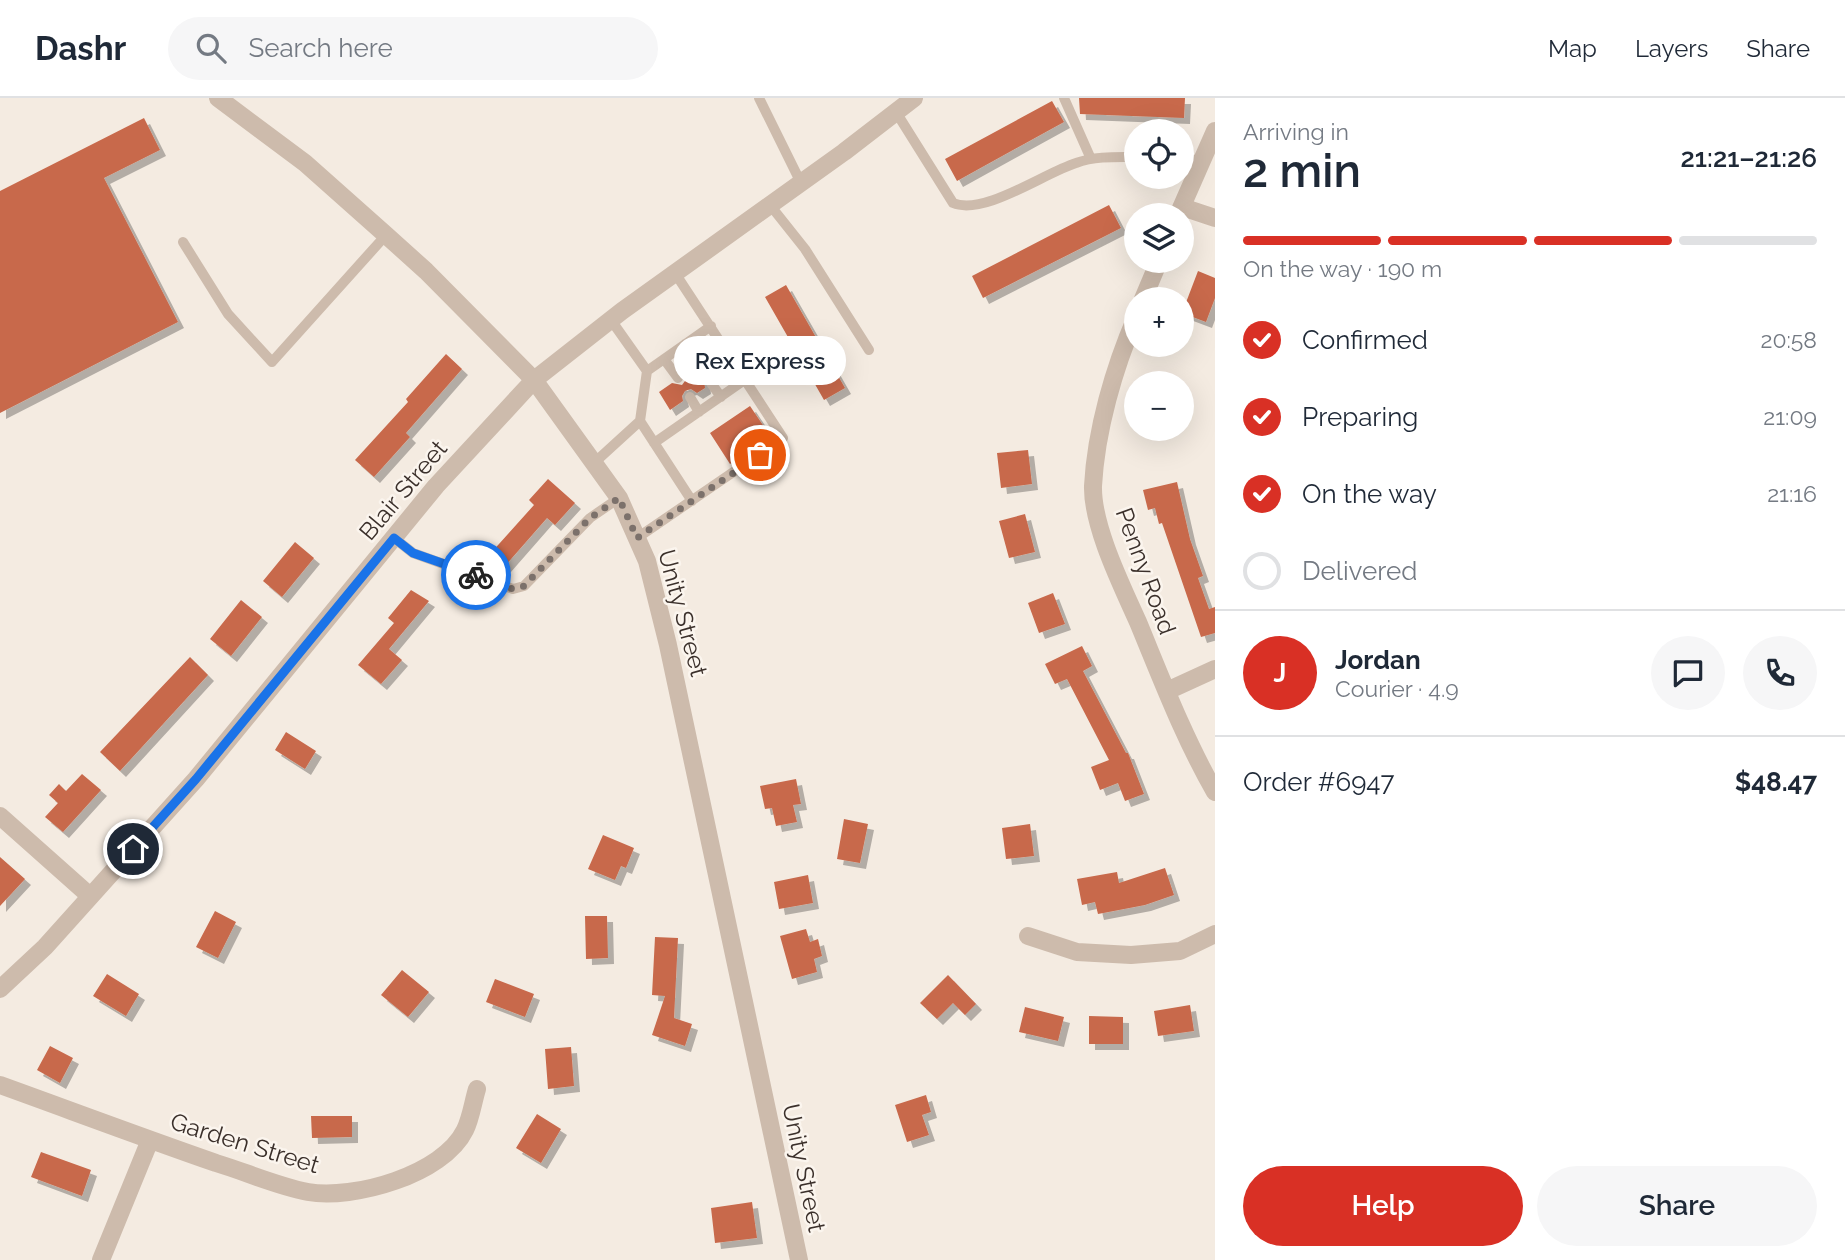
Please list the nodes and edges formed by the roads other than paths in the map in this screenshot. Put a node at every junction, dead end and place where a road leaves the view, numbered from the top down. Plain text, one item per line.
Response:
1 (218, 98) edge
2 (759, 98) edge
3 (914, 98) edge
4 (1065, 98) edge
5 (896, 112) junction
6 (1215, 131) edge
7 (1124, 158) edge
8 (1091, 159) junction
9 (1194, 160) edge
10 (1203, 162) junction
11 (801, 183) junction
12 (1184, 203) edge
13 (770, 205) junction
14 (1194, 214) edge
15 (1215, 218) edge
16 (386, 235) junction
17 (183, 242) dead end
18 (674, 273) junction
19 (611, 320) junction
20 (711, 326) junction
21 (685, 344) junction
22 (1124, 344) edge
23 (869, 350) dead end
24 (664, 359) junction
25 (700, 365) dead end
26 (647, 371) junction
27 (678, 378) dead end
28 (746, 379) junction
29 (534, 380) junction
30 (712, 383) dead end
31 (690, 397) dead end
32 (721, 397) junction
33 (699, 412) junction
34 (640, 421) junction
35 (654, 443) junction
36 (594, 463) junction
37 (619, 498) junction
38 (692, 501) junction
39 (394, 538) junction
40 (637, 538) junction
41 (1215, 669) edge
42 (1167, 691) junction
43 (1215, 792) edge
44 (0, 816) edge
45 (90, 896) junction
46 (1215, 934) edge
47 (1028, 936) dead end
48 (0, 989) edge
49 (0, 1085) edge
50 (477, 1089) dead end
51 (150, 1140) junction
52 (101, 1260) edge
53 (799, 1260) edge

1 - 16 street, Unity Street
2 - 11 lane
3 - 5 street, Blair Street
4 - 8 lane
5 - 8 lane
5 - 11 street, Blair Street
6 - 10 street
7 - 8 lane
9 - 10 lane
10 - 12 street
11 - 13 street, Blair Street
13 - 18 street, Blair Street
13 - 23 lane
14 - 15 street
16 - 17 lane
16 - 29 street, Unity Street
18 - 19 street, Blair Street
18 - 20 lane
19 - 26 lane
19 - 29 street, Blair Street
20 - 21 lane
20 - 28 lane
21 - 24 lane
21 - 25 lane
22 - 42 street, Penny Road
24 - 26 lane
24 - 27 lane
26 - 34 lane
28 - 32 lane
28 - 38 lane
29 - 36 street, Unity Street
29 - 39 street, Blair Street
30 - 32 lane
31 - 33 lane
32 - 33 lane
33 - 35 lane
34 - 35 lane
34 - 36 lane
35 - 38 lane
36 - 37 street, Unity Street
37 - 39 lane
37 - 40 street, Unity Street
38 - 40 lane
39 - 45 street, Blair Street
40 - 53 street, Unity Street
41 - 42 street
42 - 43 street, Penny Road
44 - 45 street
45 - 48 street, Blair Street
46 - 47 street
49 - 51 street, Garden Street
50 - 51 street, Garden Street
51 - 52 street

